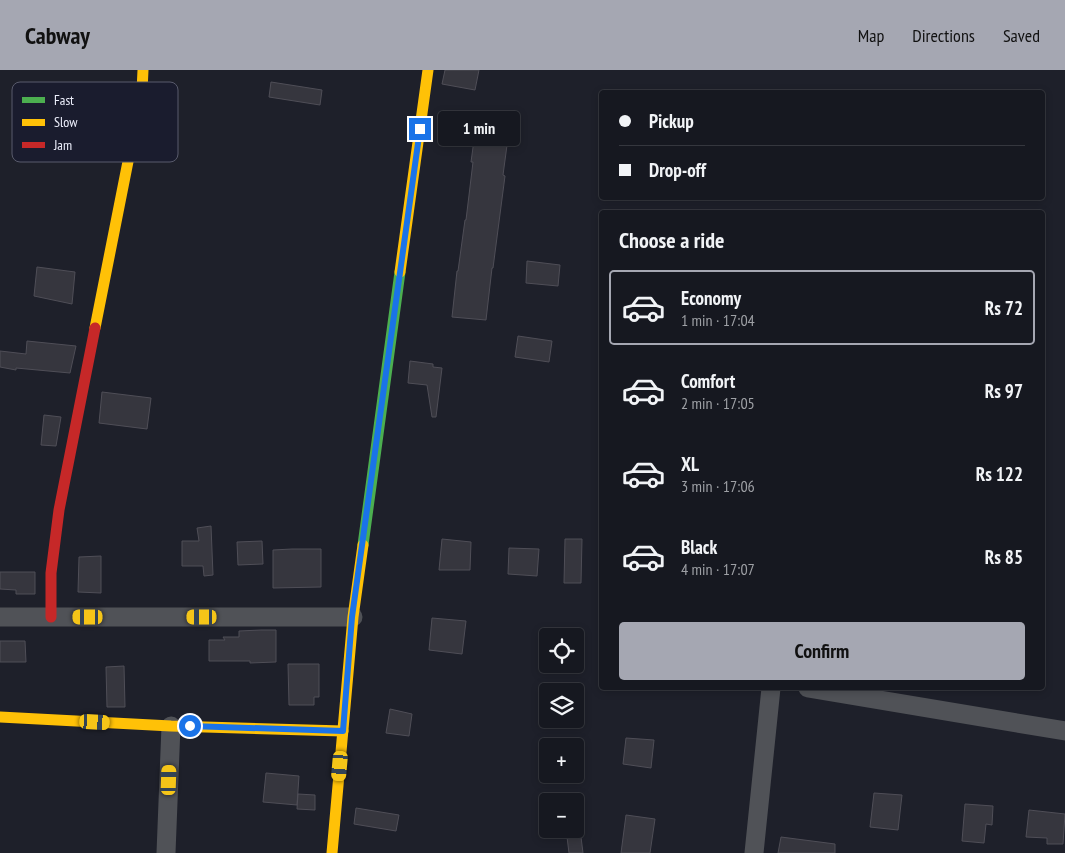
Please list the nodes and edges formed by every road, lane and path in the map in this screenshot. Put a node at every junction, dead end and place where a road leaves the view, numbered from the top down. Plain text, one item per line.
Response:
1 (428, 70) edge
2 (128, 162) edge
3 (0, 617) edge
4 (51, 617) junction
5 (352, 617) junction
6 (772, 690) edge
7 (820, 690) edge
8 (0, 717) edge
9 (171, 726) junction
10 (343, 731) junction
11 (1065, 731) edge
12 (166, 853) edge
13 (332, 853) edge
14 (754, 853) edge

1 - 5 street
2 - 4 street
3 - 4 street
4 - 5 street
5 - 10 street
6 - 14 street
7 - 11 street
8 - 9 street
9 - 10 street
9 - 12 street
10 - 13 street

